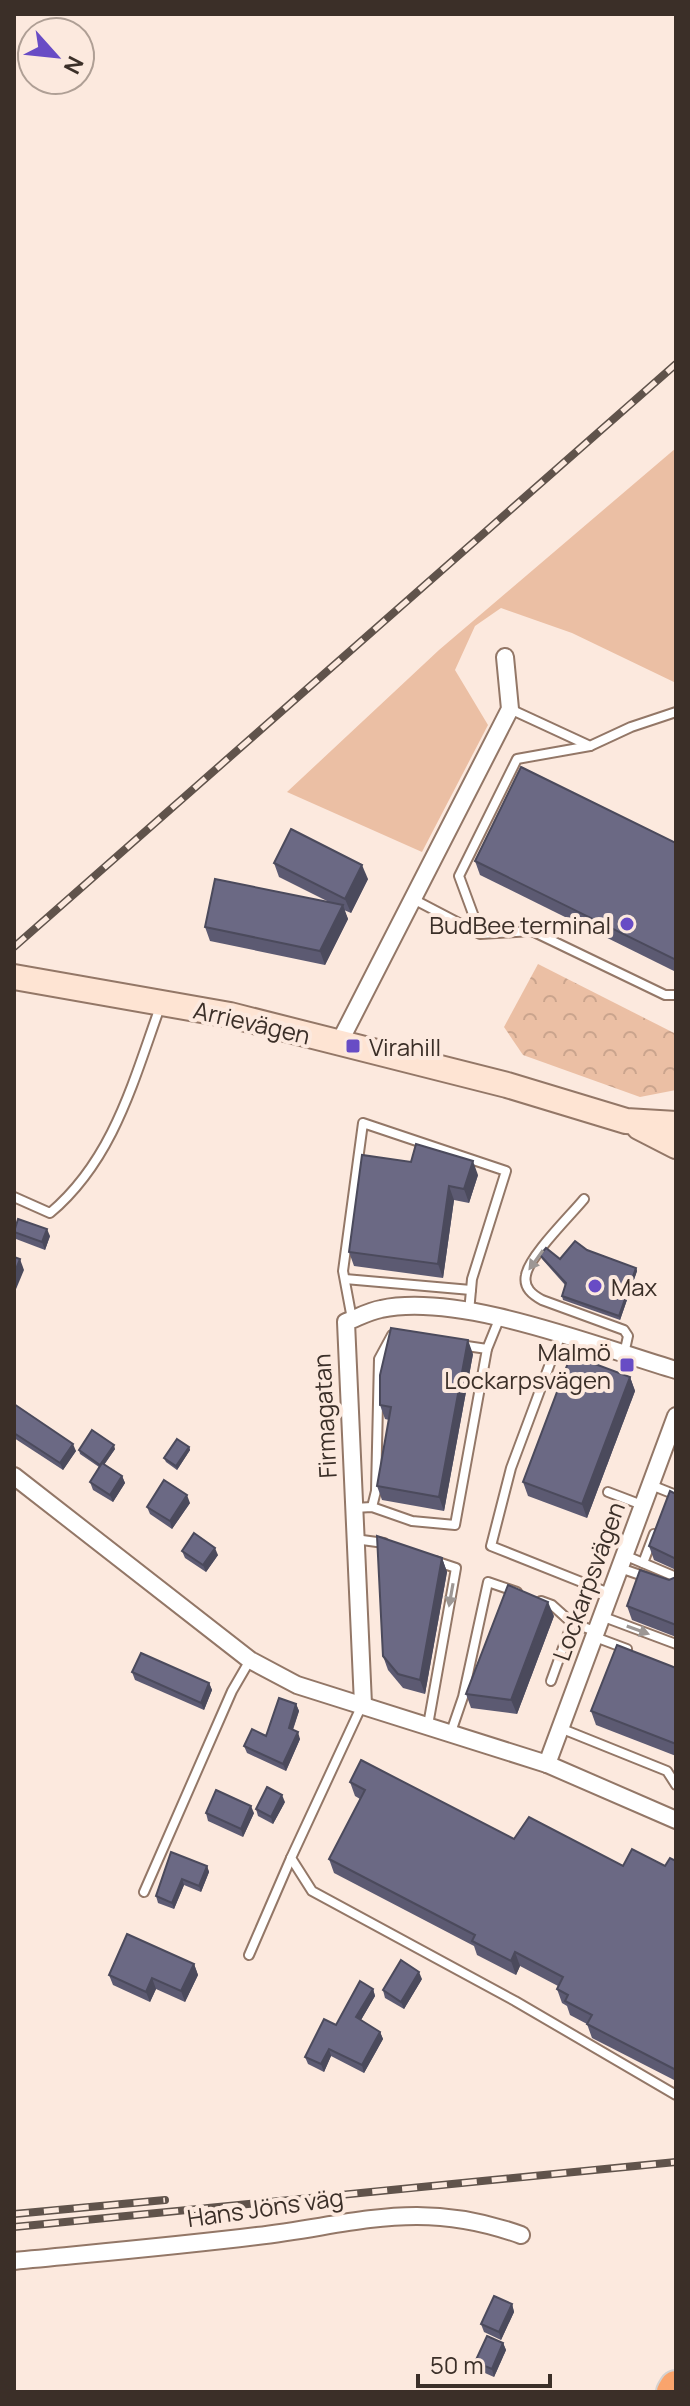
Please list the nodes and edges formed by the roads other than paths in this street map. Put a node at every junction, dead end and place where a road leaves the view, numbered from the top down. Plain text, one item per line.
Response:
1 (505, 657) dead end
2 (510, 709) junction
3 (676, 712) edge
4 (590, 746) junction
5 (413, 899) junction
6 (480, 934) junction
7 (14, 977) edge
8 (676, 995) edge
9 (162, 1002) junction
10 (339, 1043) junction
11 (626, 1121) junction
12 (676, 1124) edge
13 (676, 1146) edge
14 (14, 1197) edge
15 (584, 1199) dead end
16 (345, 1279) junction
17 (471, 1290) junction
18 (469, 1313) junction
19 (500, 1317) junction
20 (353, 1320) junction
21 (561, 1334) junction
22 (406, 1336) edge
23 (447, 1343) edge
24 (487, 1349) junction
25 (624, 1354) junction
26 (676, 1370) edge
27 (676, 1416) edge
28 (14, 1476) edge
29 (650, 1485) junction
30 (608, 1492) dead end
31 (673, 1494) edge
32 (642, 1505) junction
33 (372, 1507) junction
34 (664, 1507) edge
35 (353, 1508) junction
36 (659, 1521) edge
37 (354, 1539) junction
38 (401, 1549) edge
39 (429, 1559) edge
40 (621, 1561) junction
41 (643, 1563) junction
42 (676, 1577) edge
43 (676, 1587) edge
44 (609, 1593) junction
45 (572, 1623) junction
46 (596, 1628) junction
47 (676, 1644) edge
48 (638, 1653) edge
49 (250, 1660) junction
50 (551, 1681) dead end
51 (363, 1704) junction
52 (428, 1725) junction
53 (560, 1728) junction
54 (451, 1732) junction
55 (547, 1764) junction
56 (676, 1785) edge
57 (676, 1820) edge
58 (291, 1858) junction
59 (144, 1892) dead end
60 (249, 1955) dead end
61 (676, 2095) edge
62 (521, 2235) dead end
63 (14, 2261) edge

1 - 2 street
2 - 4 lane
2 - 5 street
3 - 4 lane
4 - 6 lane
5 - 6 lane
5 - 10 street
6 - 8 lane
7 - 9 main road, Arrievägen
9 - 10 main road, Arrievägen
9 - 14 lane
10 - 11 main road, Arrievägen
11 - 12 main road, Arrievägen
11 - 13 main road, Arrievägen
15 -> 25 lane
16 - 17 lane
16 - 17 lane
16 - 20 lane
17 - 18 lane
18 - 19 street
18 - 20 street
19 - 21 street
19 - 24 lane
20 - 35 street, Firmagatan
21 - 25 street
21 - 44 lane
22 - 33 lane
23 - 24 lane
24 - 33 lane
25 - 26 street
27 - 29 street, Lockarpsvägen
28 - 49 street
29 - 31 lane
29 - 32 street, Lockarpsvägen
30 - 32 lane
31 - 34 lane
32 - 40 street, Lockarpsvägen
33 - 35 lane
35 - 37 street, Firmagatan
36 - 41 lane
37 - 38 lane
37 - 51 street, Firmagatan
39 -> 52 lane
40 - 41 lane
40 - 43 lane
40 - 44 street, Lockarpsvägen
41 - 42 lane
44 - 46 street, Lockarpsvägen
45 - 46 lane
45 - 50 lane
45 - 54 lane
46 -> 47 lane
46 - 48 lane
46 - 53 street, Lockarpsvägen
49 - 51 street
49 - 59 lane
51 - 52 street
51 - 58 lane
52 - 54 street
53 - 55 street, Lockarpsvägen
53 - 56 lane
54 - 55 street
55 - 57 street
58 - 60 lane
58 - 61 lane
62 - 63 street, Hans Jöns väg

